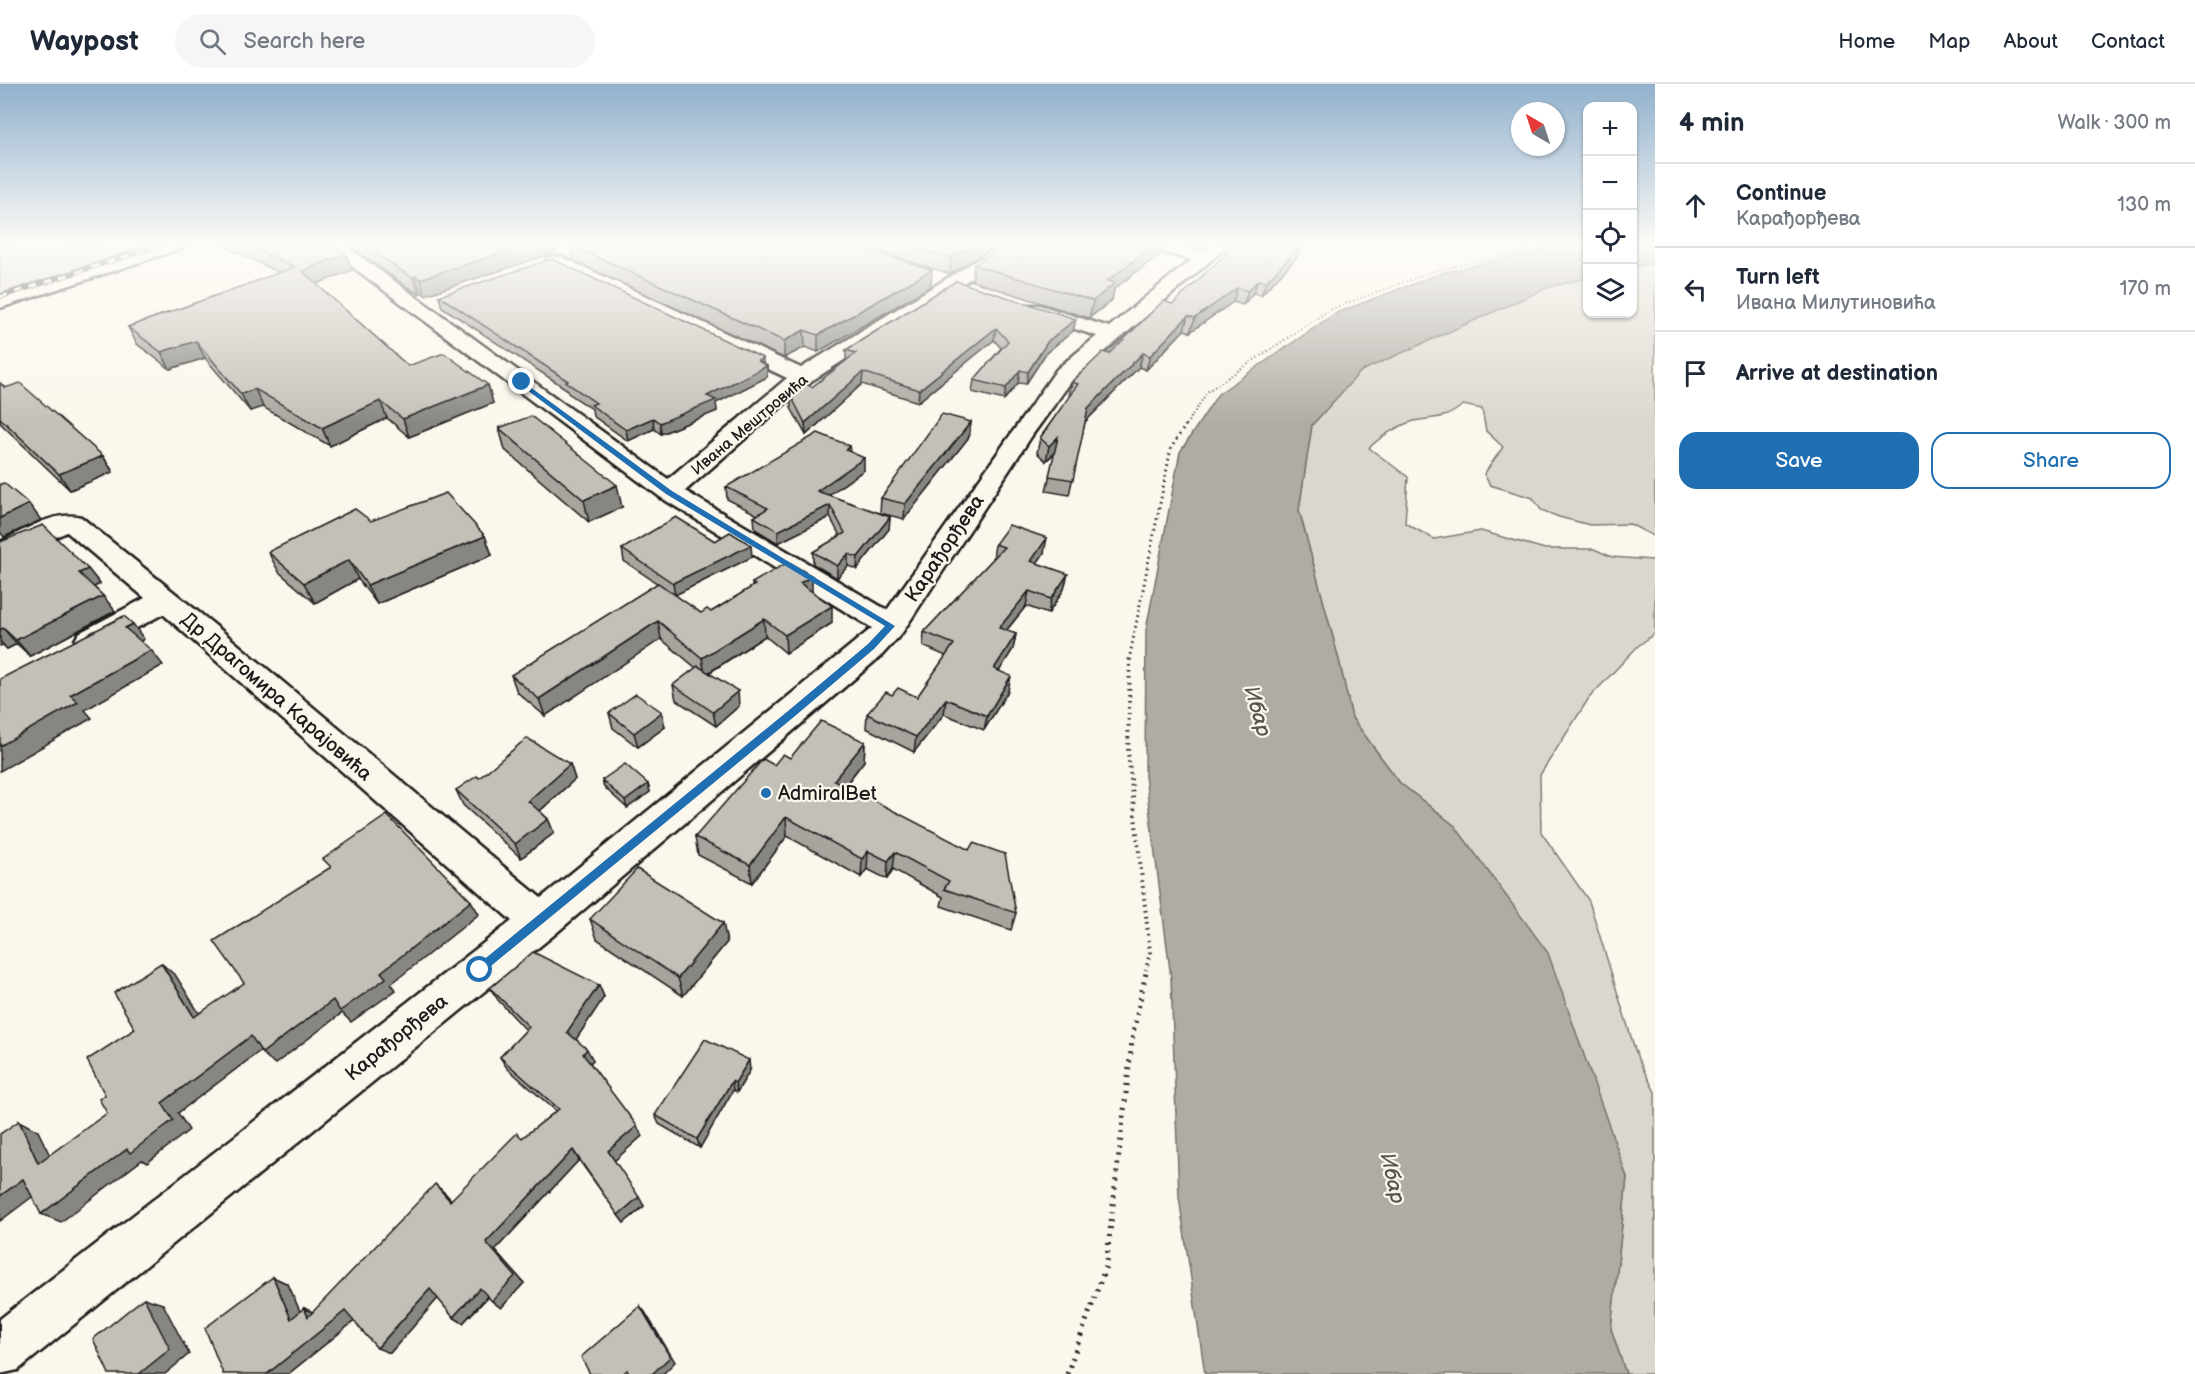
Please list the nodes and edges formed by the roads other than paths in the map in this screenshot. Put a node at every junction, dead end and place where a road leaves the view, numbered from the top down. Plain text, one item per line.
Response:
1 (426, 304) edge
2 (659, 304) edge
3 (919, 304) edge
4 (1016, 304) edge
5 (1148, 304) edge
6 (1111, 334) junction
7 (802, 377) junction
8 (669, 492) junction
9 (0, 553) edge
10 (165, 600) junction
11 (891, 626) junction
12 (62, 655) edge
13 (541, 922) junction
14 (0, 1352) edge

1 - 8 street
2 - 7 street
3 - 7 street, Ивана Мештровића
4 - 6 street
5 - 6 street, Карађорђева
6 - 11 street, Карађорђева
7 - 8 street, Ивана Мештровића
8 - 11 street
9 - 10 street, Др Драгомира Карајовића
10 - 12 street
10 - 13 street, Др Драгомира Карајовића
11 - 13 street, Карађорђева
13 - 14 street, Карађорђева

